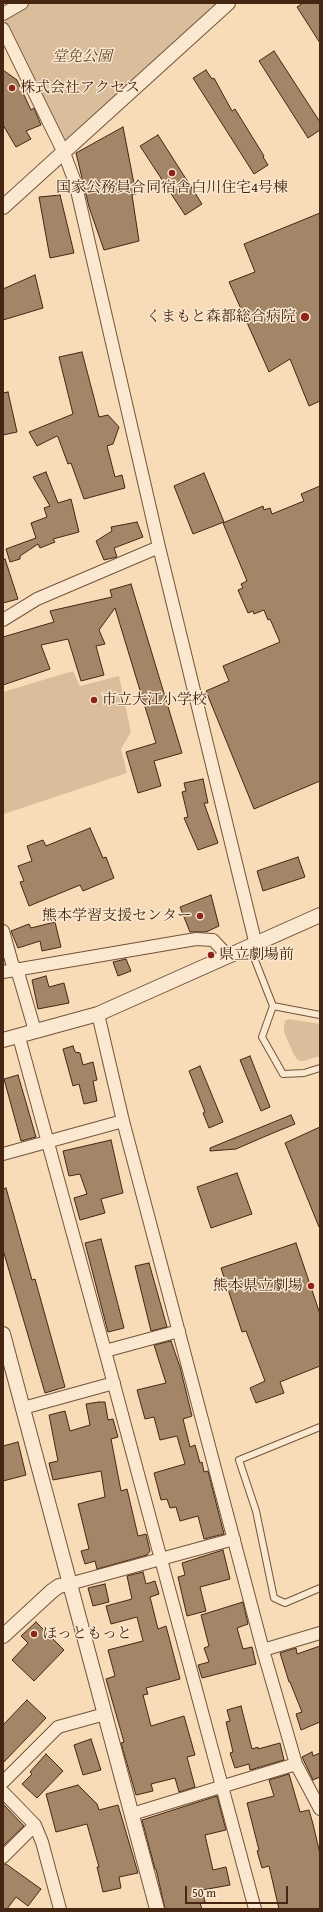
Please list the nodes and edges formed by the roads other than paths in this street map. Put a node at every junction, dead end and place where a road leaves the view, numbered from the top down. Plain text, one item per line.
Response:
1 (22, 3) edge
2 (228, 3) edge
3 (3, 14) edge
4 (3, 28) edge
5 (64, 153) junction
6 (3, 207) edge
7 (159, 547) junction
8 (3, 620) edge
9 (320, 915) edge
10 (3, 931) edge
11 (256, 945) junction
12 (228, 956) junction
13 (9, 971) edge
14 (274, 1006) junction
15 (98, 1014) junction
16 (320, 1015) edge
17 (35, 1031) junction
18 (19, 1037) junction
19 (3, 1040) edge
20 (320, 1068) edge
21 (123, 1121) junction
22 (47, 1142) junction
23 (3, 1154) edge
24 (179, 1331) junction
25 (3, 1334) edge
26 (105, 1351) junction
27 (114, 1383) junction
28 (23, 1408) junction
29 (320, 1427) edge
30 (234, 1539) junction
31 (162, 1558) junction
32 (69, 1584) junction
33 (320, 1588) edge
34 (320, 1633) edge
35 (4, 1634) edge
36 (263, 1650) junction
37 (105, 1714) junction
38 (296, 1764) junction
39 (3, 1782) edge
40 (222, 1787) junction
41 (3, 1792) edge
42 (320, 1809) edge
43 (132, 1814) junction
44 (35, 1825) junction
45 (3, 1857) edge
46 (60, 1909) edge
47 (157, 1909) edge
48 (255, 1909) edge

1 - 3 street
2 - 5 street
4 - 5 street
5 - 6 street
5 - 7 street
7 - 8 street
7 - 11 street
9 - 11 street
10 - 13 street
11 - 12 street
11 - 14 lane
12 - 13 street
12 - 15 street
13 - 17 street
14 - 16 lane
14 - 20 lane
15 - 17 street
15 - 21 street
17 - 18 street
18 - 19 street
18 - 22 street
21 - 22 street
21 - 24 street
22 - 23 street
22 - 26 street
24 - 26 street
24 - 30 street
25 - 28 street
26 - 27 street
27 - 28 street
27 - 31 street
28 - 32 street
29 - 33 lane
30 - 31 street
30 - 36 street
31 - 32 street
31 - 40 street
32 - 35 street
32 - 37 street
34 - 36 street
36 - 38 street
37 - 39 street
37 - 43 street
38 - 40 street
38 - 42 street
40 - 43 street
40 - 48 street
41 - 44 street
43 - 47 street
44 - 45 street
44 - 46 street

